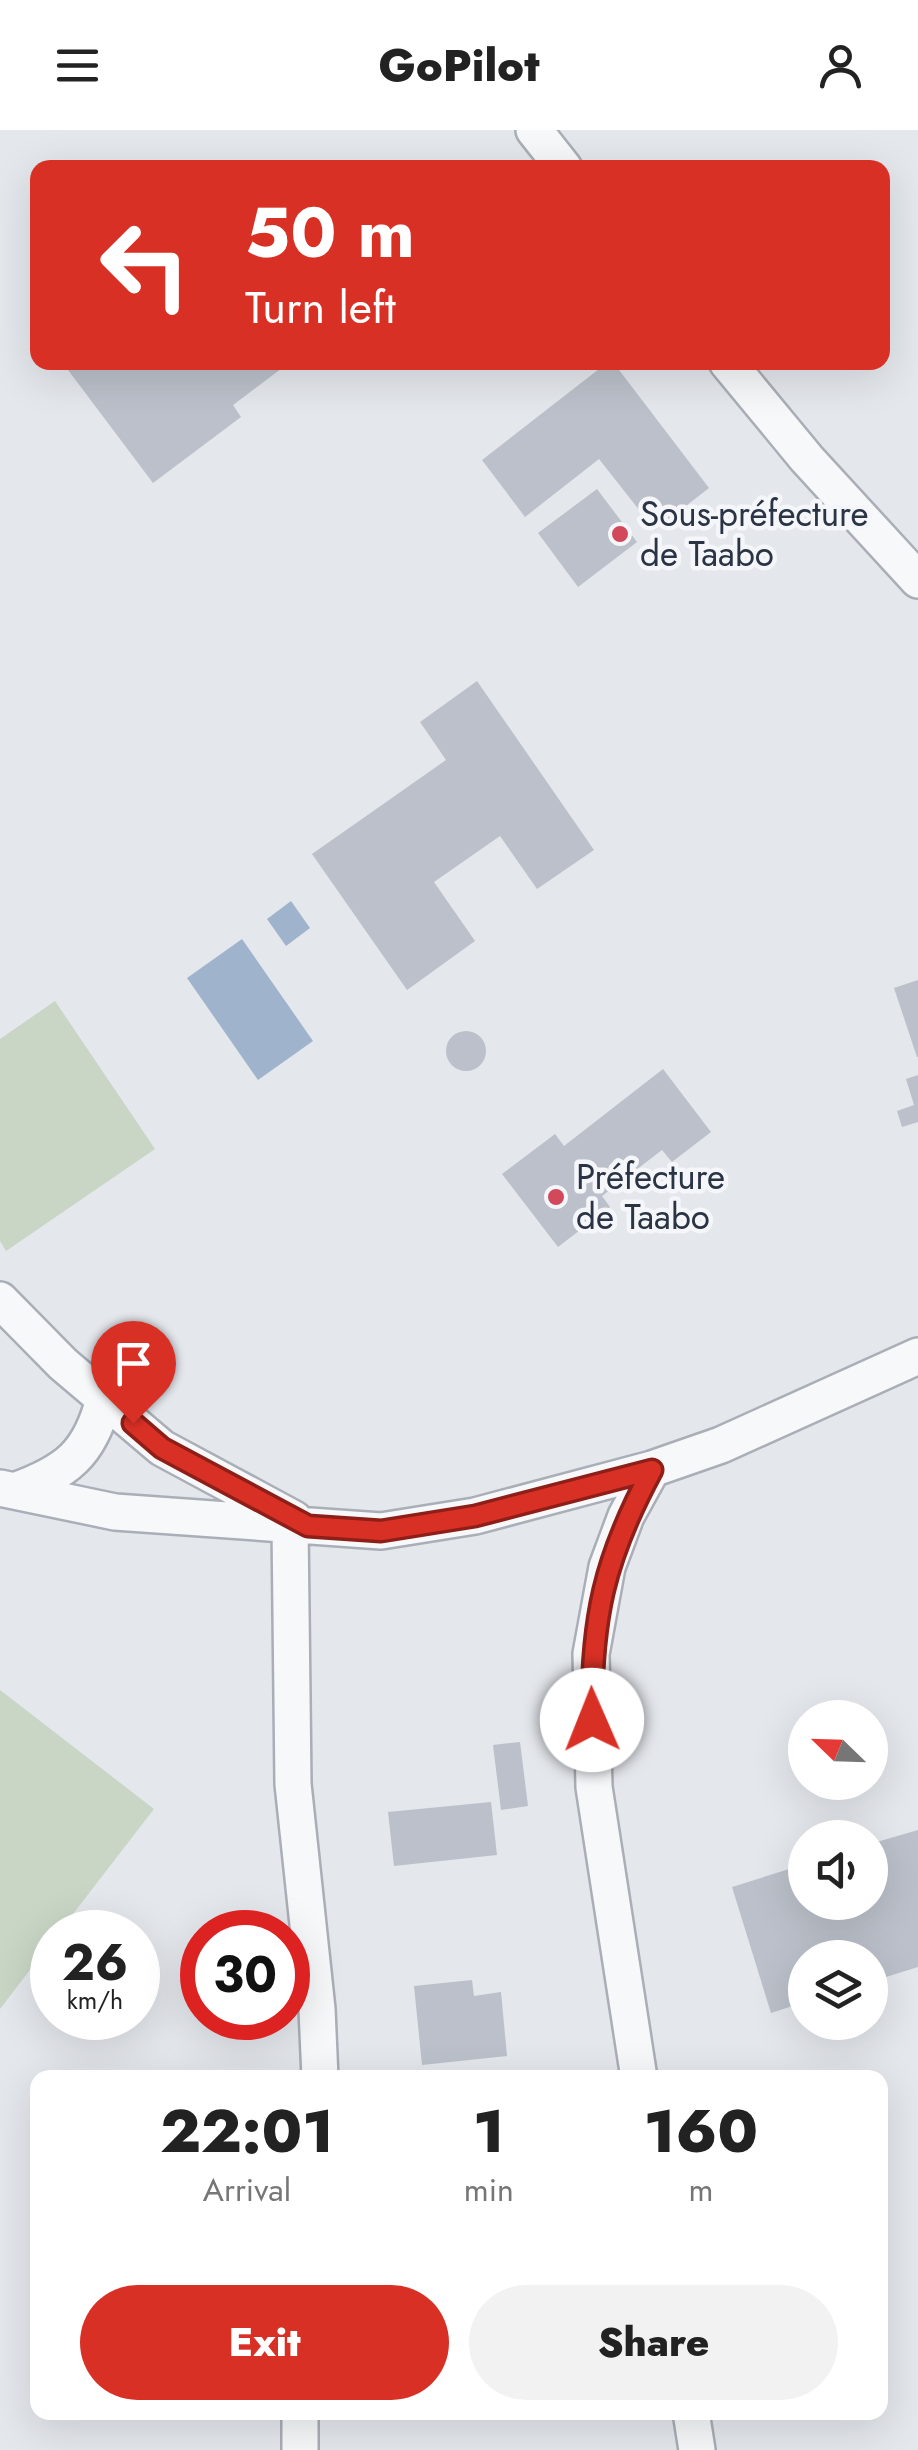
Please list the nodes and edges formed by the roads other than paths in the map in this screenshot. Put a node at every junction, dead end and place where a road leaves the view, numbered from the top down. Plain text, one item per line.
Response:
1 (534, 130) edge
2 (558, 160) edge
3 (734, 370) edge
4 (918, 580) edge
5 (0, 1300) edge
6 (918, 1356) edge
7 (104, 1399) junction
8 (652, 1470) junction
9 (7, 1489) edge
10 (299, 1526) junction
11 (320, 2070) edge
12 (638, 2070) edge
13 (300, 2420) edge
14 (692, 2420) edge
15 (300, 2450) edge
16 (697, 2450) edge

1 - 2 street
3 - 4 street
5 - 7 street
6 - 8 street
7 - 9 street
7 - 10 street
8 - 10 street
8 - 12 street
9 - 10 street
10 - 11 street
13 - 15 street
14 - 16 street

